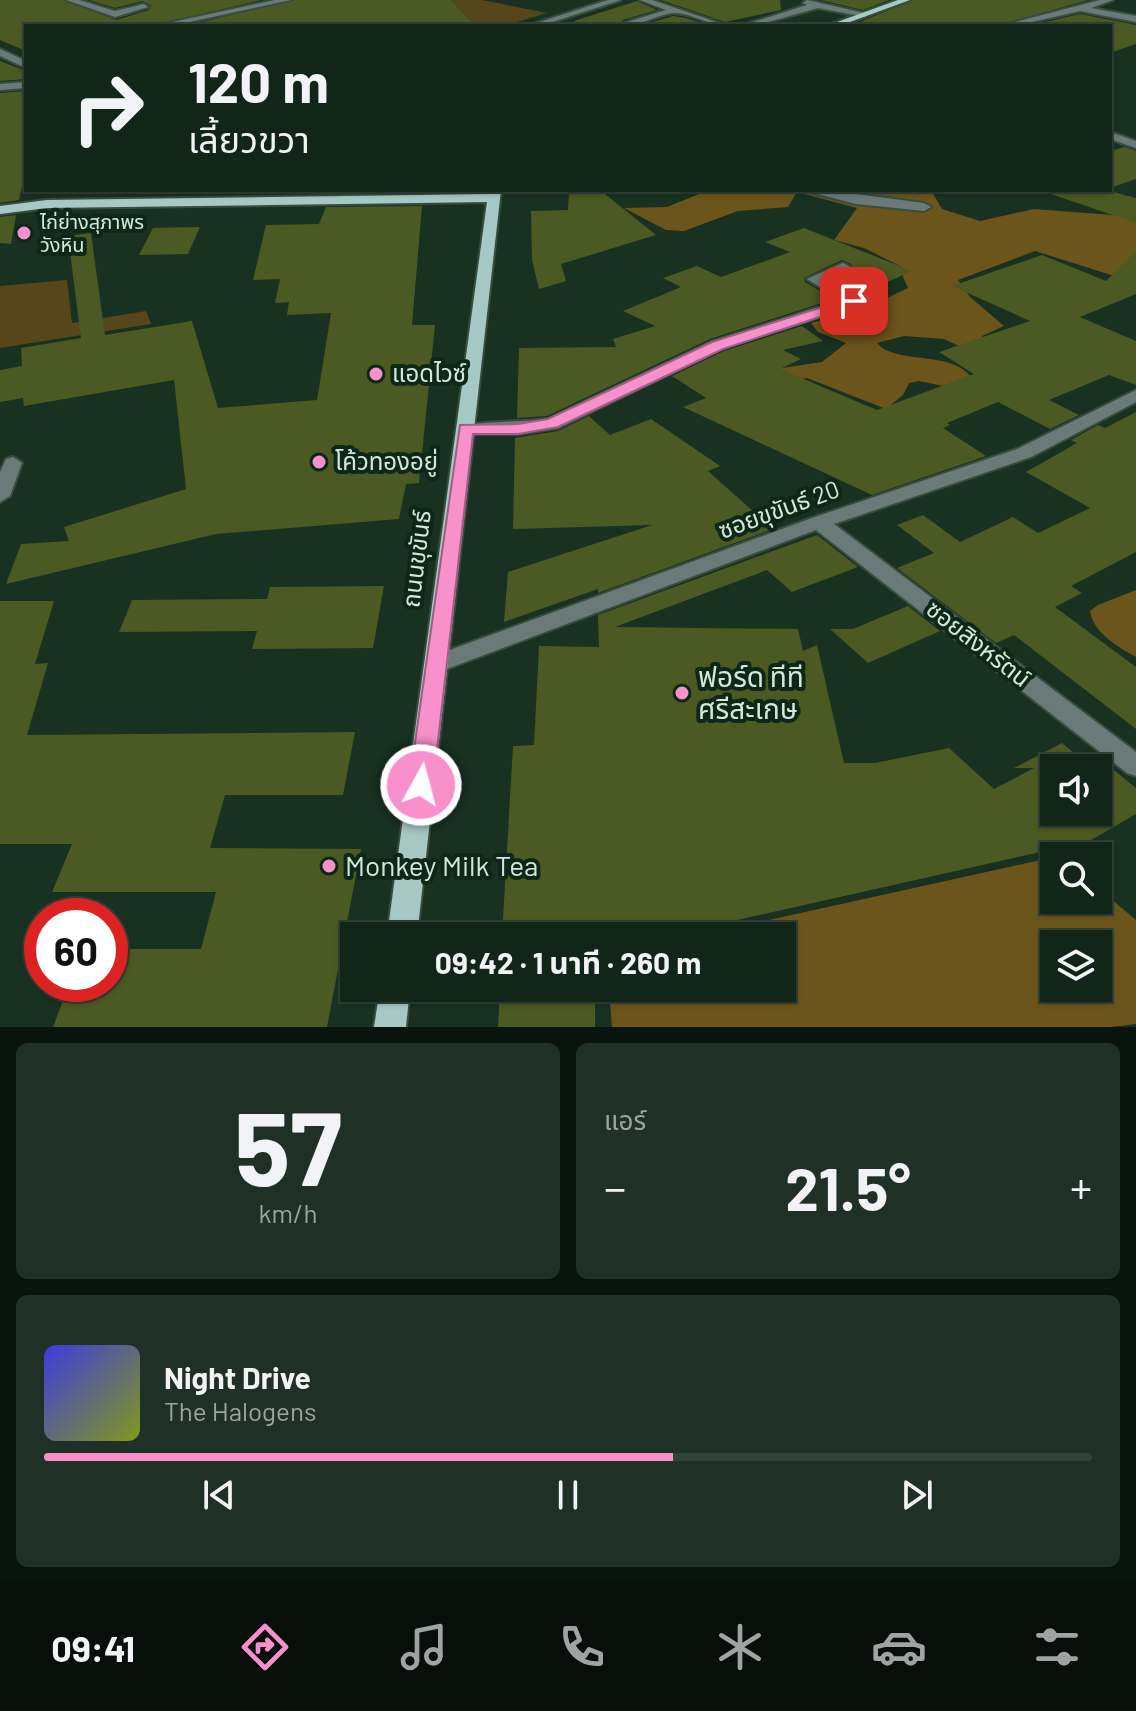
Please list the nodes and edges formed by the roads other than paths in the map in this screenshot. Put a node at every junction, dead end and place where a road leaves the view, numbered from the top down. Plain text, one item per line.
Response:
1 (70, 0) edge
2 (120, 0) edge
3 (287, 0) edge
4 (617, 0) edge
5 (644, 0) edge
6 (796, 0) edge
7 (906, 0) edge
8 (1109, 0) edge
9 (818, 5) junction
10 (1080, 8) junction
11 (674, 10) junction
12 (865, 14) junction
13 (1136, 19) edge
14 (845, 21) junction
15 (168, 24) edge
16 (538, 24) edge
17 (630, 24) edge
18 (715, 24) edge
19 (751, 24) edge
20 (836, 24) edge
21 (859, 24) edge
22 (1012, 24) edge
23 (24, 53) edge
24 (4, 54) edge
25 (24, 64) edge
26 (24, 85) edge
27 (0, 87) edge
28 (1112, 136) edge
29 (1136, 145) edge
30 (818, 192) edge
31 (494, 199) edge
32 (924, 207) dead end
33 (0, 212) edge
34 (843, 267) dead end
35 (1136, 395) edge
36 (466, 429) junction
37 (13, 463) dead end
38 (0, 496) edge
39 (819, 522) junction
40 (436, 664) junction
41 (1136, 766) edge
42 (404, 922) edge
43 (393, 1002) edge
44 (390, 1027) edge

1 - 2 street
3 - 15 street
4 - 16 street
5 - 11 street
6 - 9 street
7 - 12 main road
8 - 10 street
9 - 12 street
9 - 19 street
10 - 13 street
10 - 22 street
11 - 17 street
11 - 18 street
12 - 14 main road
14 - 20 main road
14 - 21 street
23 - 24 street
24 - 25 street
26 - 27 street
28 - 29 street
30 - 32 street
31 - 33 main road
31 - 36 main road, ถนนขุขันธ์
34 - 36 street
35 - 39 street, ซอยขุขันธ์ 20
36 - 40 main road, ถนนขุขันธ์
37 - 38 street
39 - 40 street, ซอยขุขันธ์ 20
39 - 41 street, ซอยสิงหรัตน์
40 - 42 main road, ถนนขุขันธ์
43 - 44 main road

